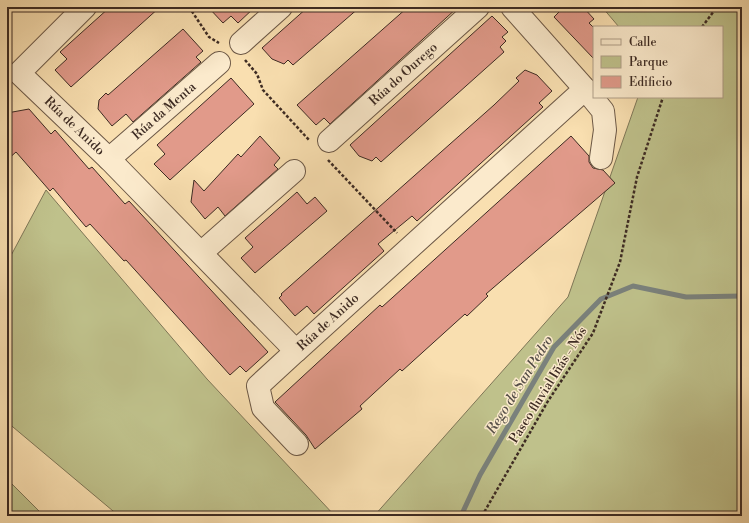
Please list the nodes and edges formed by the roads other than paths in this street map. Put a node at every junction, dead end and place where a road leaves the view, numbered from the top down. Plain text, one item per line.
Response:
1 (281, 7) edge
2 (478, 7) edge
3 (512, 7) edge
4 (82, 9) edge
5 (13, 79) edge
6 (585, 89) junction
7 (324, 145) road end
8 (601, 158) dead end
9 (108, 159) junction
10 (294, 172) dead end
11 (201, 253) junction
12 (296, 351) junction
13 (297, 444) dead end

1 - 9 street, Rúa da Menta
2 - 7 street, Rúa do Ourego
3 - 6 street
4 - 5 street, Rúa de Anido
5 - 9 street, Rúa de Anido
6 - 8 street
6 - 12 street, Rúa de Anido
9 - 11 street, Rúa de Anido
10 - 11 street
11 - 12 street, Rúa de Anido
12 - 13 street

